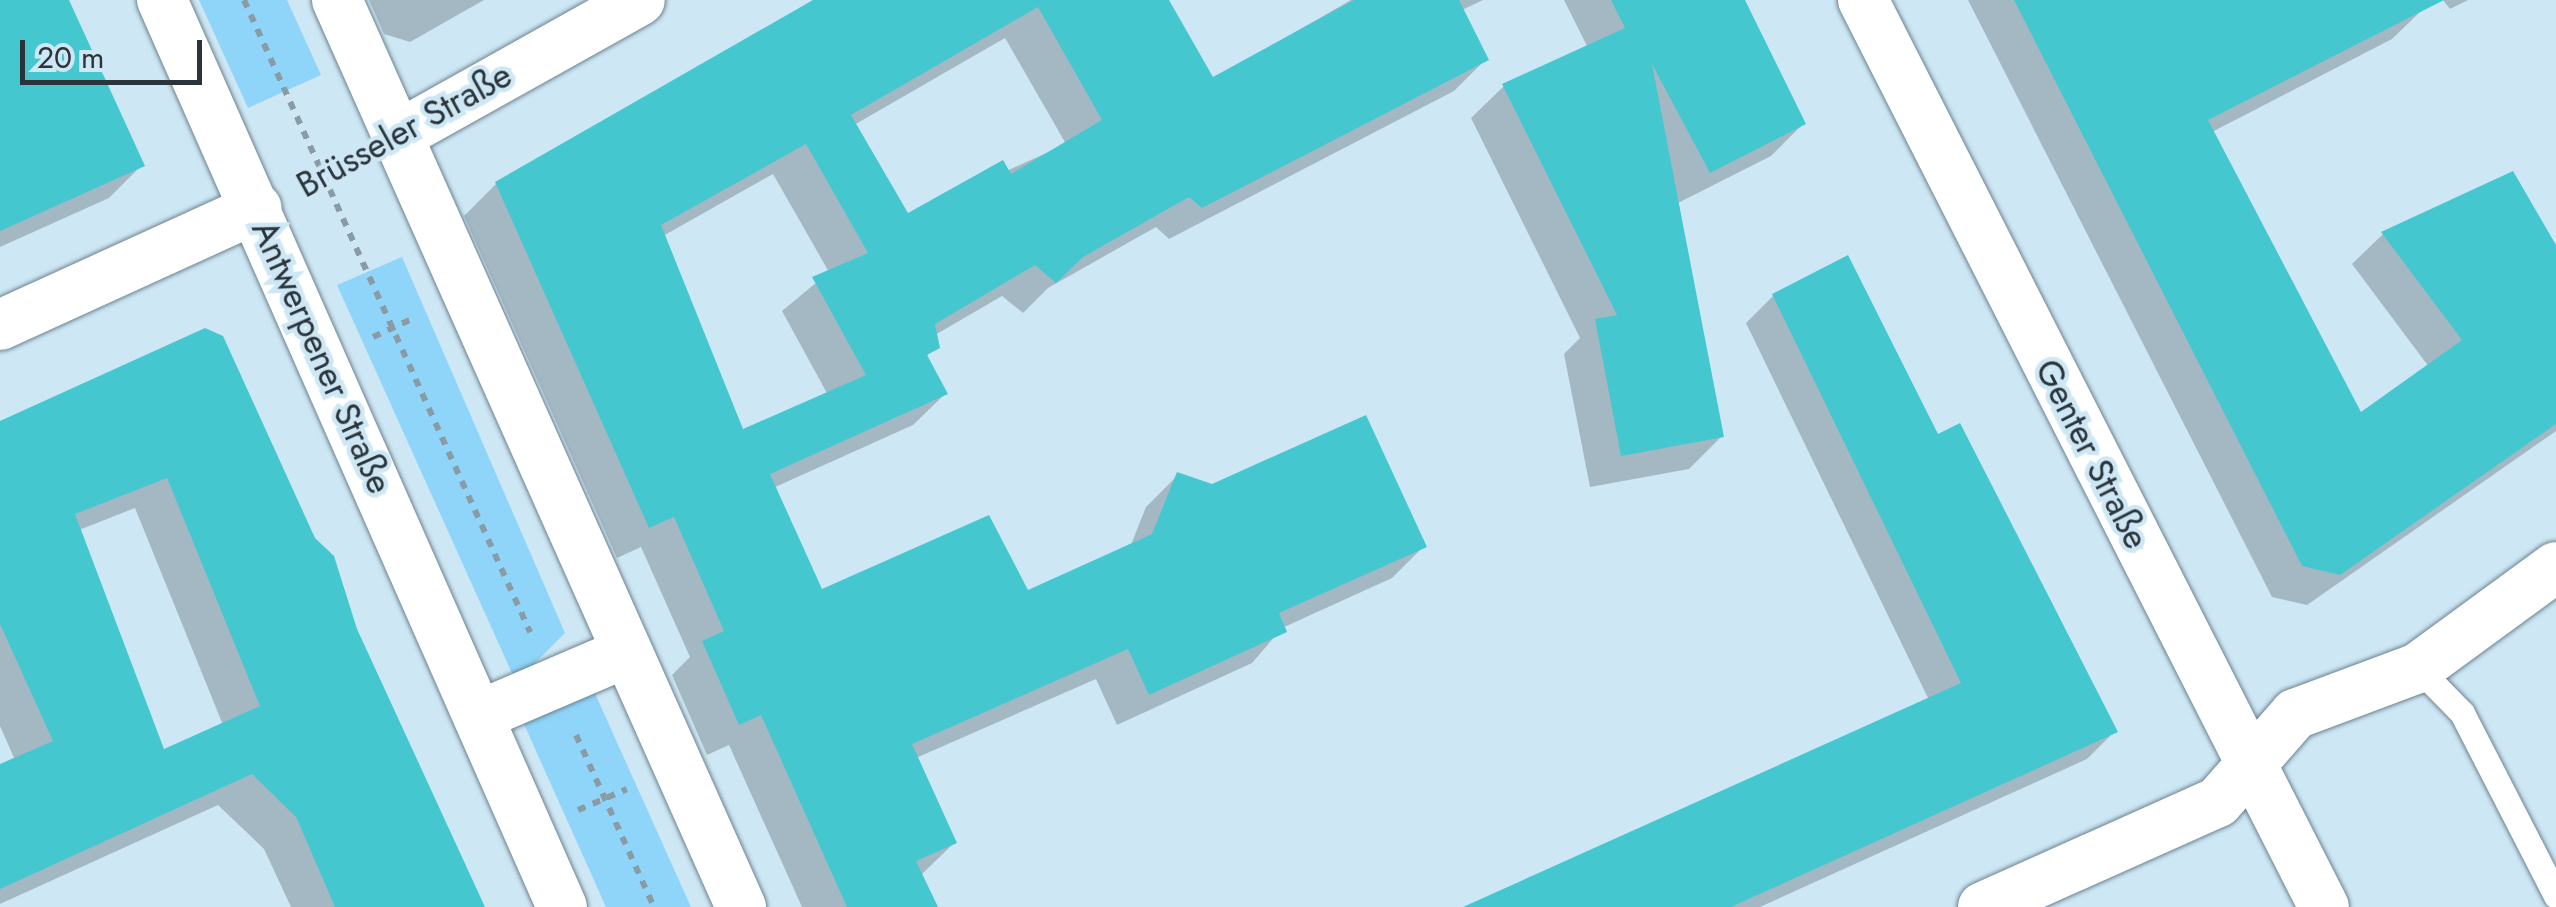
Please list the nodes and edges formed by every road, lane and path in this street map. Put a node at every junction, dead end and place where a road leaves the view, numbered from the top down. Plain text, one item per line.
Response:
1 (162, 0) edge
2 (244, 0) edge
3 (337, 0) edge
4 (640, 0) edge
5 (1863, 0) edge
6 (397, 136) junction
7 (323, 176) junction
8 (257, 208) junction
9 (468, 294) junction
10 (0, 325) edge
11 (389, 329) junction
12 (322, 360) junction
13 (2556, 567) edge
14 (626, 652) junction
15 (2418, 668) junction
16 (553, 682) junction
17 (478, 716) junction
18 (2248, 766) junction
19 (679, 768) junction
20 (604, 798) junction
21 (528, 831) junction
22 (2556, 896) edge
23 (562, 907) edge
24 (654, 907) edge
25 (741, 907) edge
26 (1983, 907) edge
27 (2324, 907) edge

1 - 8 street, Antwerpener Straße
2 - 7 path
3 - 6 street
4 - 6 street, Brüsseler Straße
5 - 18 street, Genter Straße
6 - 7 path, Brüsseler Straße
6 - 9 street
7 - 8 path, Brüsseler Straße
7 - 11 path
8 - 10 street, Brüsseler Straße
8 - 12 street, Antwerpener Straße
9 - 11 path
9 - 14 street
11 - 12 path
11 - 16 path
12 - 17 street, Antwerpener Straße
13 - 15 street
14 - 16 street
14 - 19 street
15 - 18 street
15 - 22 lane
16 - 17 street
16 - 20 path
17 - 21 street, Antwerpener Straße
18 - 26 street
18 - 27 street, Genter Straße
19 - 20 path
19 - 25 street
20 - 21 path
20 - 24 path
21 - 23 street, Antwerpener Straße

